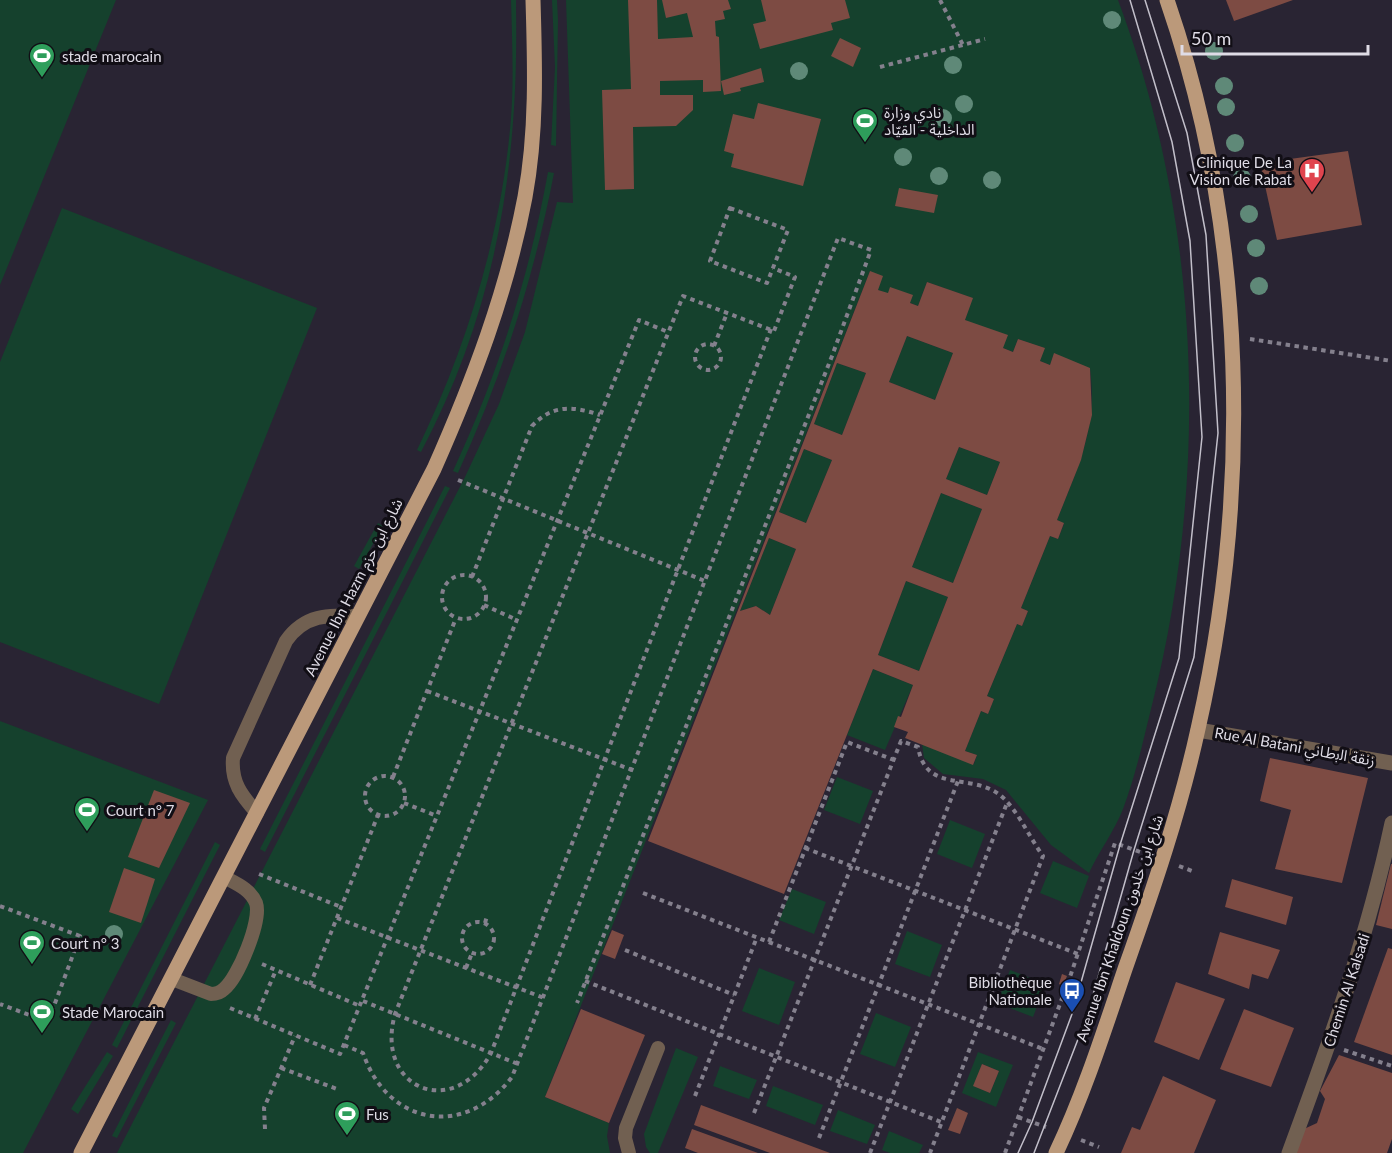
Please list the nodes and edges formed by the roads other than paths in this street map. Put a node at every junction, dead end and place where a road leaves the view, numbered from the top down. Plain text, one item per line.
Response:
1 (533, 0) edge
2 (1167, 0) edge
3 (358, 616) junction
4 (1198, 730) junction
5 (1392, 764) edge
6 (257, 813) junction
7 (1392, 823) edge
8 (224, 877) junction
9 (172, 979) junction
10 (658, 1048) dead end
11 (81, 1153) edge
12 (629, 1153) edge
13 (1056, 1153) edge
14 (1289, 1153) edge

1 - 3 main road, Avenue Ibn Hazm شارع ابن حزم
2 - 4 main road, Avenue Ibn Khaldoun شارع ابن خلدون
3 - 6 main road, Avenue Ibn Hazm شارع ابن حزم
3 - 6 lane
4 - 5 street, Rue Al Batani زﻧﻘﺔ اﻟﺑطﺎﻧﻲ
4 - 13 main road, Avenue Ibn Khaldoun شارع ابن خلدون
6 - 8 main road, Avenue Ibn Hazm شارع ابن حزم
7 - 14 street, Chemin Al Kalsadi
8 - 9 main road, Avenue Ibn Hazm شارع ابن حزم
8 - 9 lane
9 - 11 main road, Avenue Ibn Hazm شارع ابن حزم
10 - 12 lane

